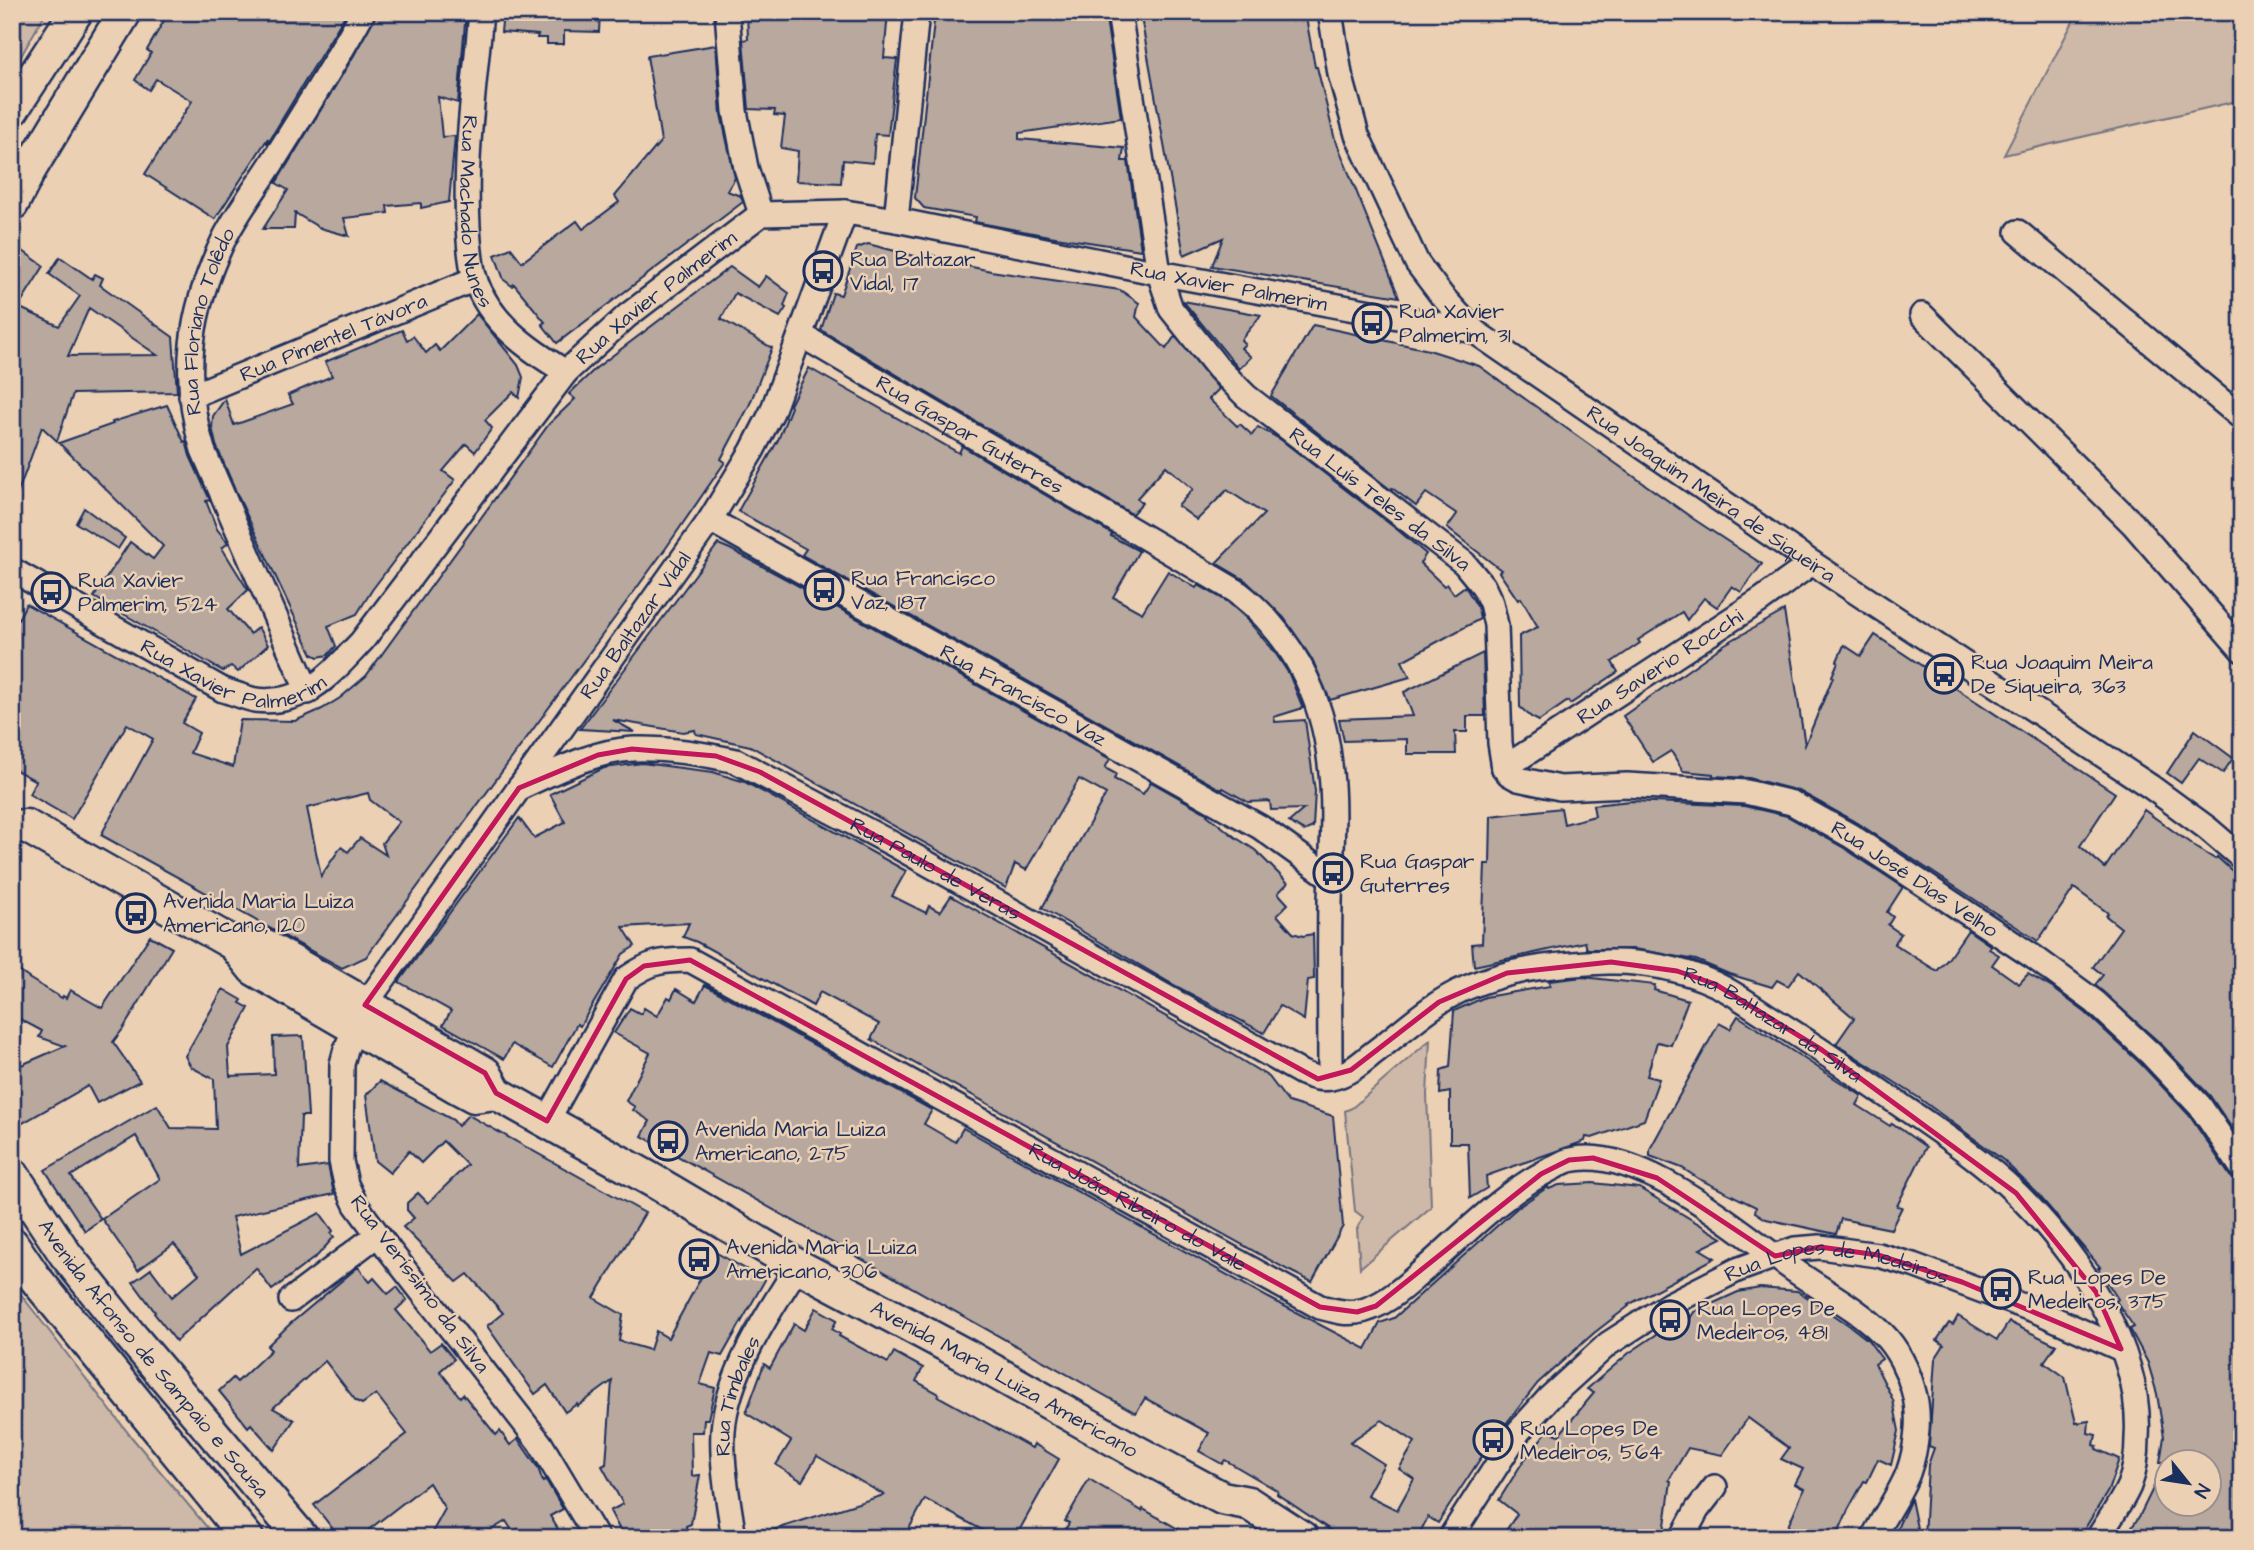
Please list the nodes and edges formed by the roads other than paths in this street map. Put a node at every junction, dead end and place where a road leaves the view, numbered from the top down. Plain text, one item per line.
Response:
1 (76, 12) edge
2 (125, 12) edge
3 (363, 12) edge
4 (481, 12) edge
5 (727, 12) edge
6 (917, 12) edge
7 (1119, 12) edge
8 (1330, 12) edge
9 (12, 110) edge
10 (12, 204) edge
11 (845, 212) junction
12 (761, 214) junction
13 (896, 220) junction
14 (2018, 232) dead end
15 (1159, 274) junction
16 (475, 279) junction
17 (1922, 315) dead end
18 (1474, 331) junction
19 (802, 335) junction
20 (566, 372) junction
21 (191, 396) junction
22 (2242, 418) edge
23 (710, 520) junction
24 (1812, 564) junction
25 (12, 570) edge
26 (2242, 649) edge
27 (308, 692) junction
28 (1504, 768) junction
29 (519, 788) junction
30 (17, 820) edge
31 (2242, 858) edge
32 (1330, 877) junction
33 (360, 1016) junction
34 (1330, 1078) junction
35 (547, 1121) junction
36 (2242, 1168) edge
37 (12, 1174) edge
38 (377, 1235) junction
39 (12, 1244) edge
40 (1775, 1256) junction
41 (798, 1266) junction
42 (291, 1300) dead end
43 (2122, 1349) junction
44 (1715, 1487) dead end
45 (1222, 1498) junction
46 (247, 1538) edge
47 (303, 1538) edge
48 (597, 1538) edge
49 (734, 1538) edge
50 (1263, 1538) edge
51 (1301, 1538) edge
52 (1450, 1538) edge
53 (1682, 1538) edge
54 (1873, 1538) edge
55 (2098, 1538) edge

1 - 9 main road
2 - 10 main road
3 - 21 street, Rua Floriano Tolêdo
4 - 16 street, Rua Machado Nunes
5 - 12 street
6 - 13 street
7 - 15 street, Rua Luís Teles da Silva
8 - 18 street, Rua Joaquim Meira de Siqueira
11 - 12 street, Rua Xavier Palmerim
11 - 13 street, Rua Xavier Palmerim
11 - 19 street, Rua Baltazar Vidal
12 - 20 street, Rua Xavier Palmerim
13 - 15 street, Rua Xavier Palmerim
14 - 22 street
15 - 18 street, Rua Xavier Palmerim
15 - 28 street, Rua Luís Teles da Silva
16 - 20 street, Rua Machado Nunes
16 - 21 street, Rua Pimentel Távora
17 - 26 street
18 - 24 street, Rua Joaquim Meira de Siqueira
19 - 23 street, Rua Baltazar Vidal
19 - 32 street, Rua Gaspar Guterres
20 - 27 street, Rua Xavier Palmerim
21 - 27 street, Rua Floriano Tolêdo
23 - 29 street, Rua Baltazar Vidal
23 - 32 street, Rua Francisco Vaz
24 - 28 street, Rua Saverio Rocchi
24 - 31 street, Rua Joaquim Meira de Siqueira
25 - 27 street, Rua Xavier Palmerim
28 - 36 street, Rua José Dias Velho
29 - 33 street, Rua Baltazar Vidal
29 - 34 street, Rua Paulo de Veras
30 - 33 main road, Avenida Maria Luiza Americano
32 - 34 street, Rua Gaspar Guterres
33 - 35 main road, Avenida Maria Luiza Americano
33 - 38 street, Rua Veríssimo da Silva
34 - 43 street, Rua Baltazar da Silva
35 - 40 street, Rua João Ribeiro do Vale
35 - 41 main road, Avenida Maria Luiza Americano
37 - 47 main road, Avenida Afonso de Sampaio e Sousa
38 - 42 street
38 - 48 street, Rua Veríssimo da Silva
39 - 46 main road, Avenida Afonso de Sampaio e Sousa
40 - 43 street, Rua Lopes de Medeiros
40 - 52 street, Rua Lopes de Medeiros
40 - 54 street, Rua João Ribeiro do Vale
41 - 45 main road, Avenida Maria Luiza Americano
41 - 49 street, Rua Timbales
43 - 55 street
44 - 53 street
45 - 50 main road, Avenida Maria Luiza Americano
45 - 51 main road, Avenida Maria Luiza Americano

